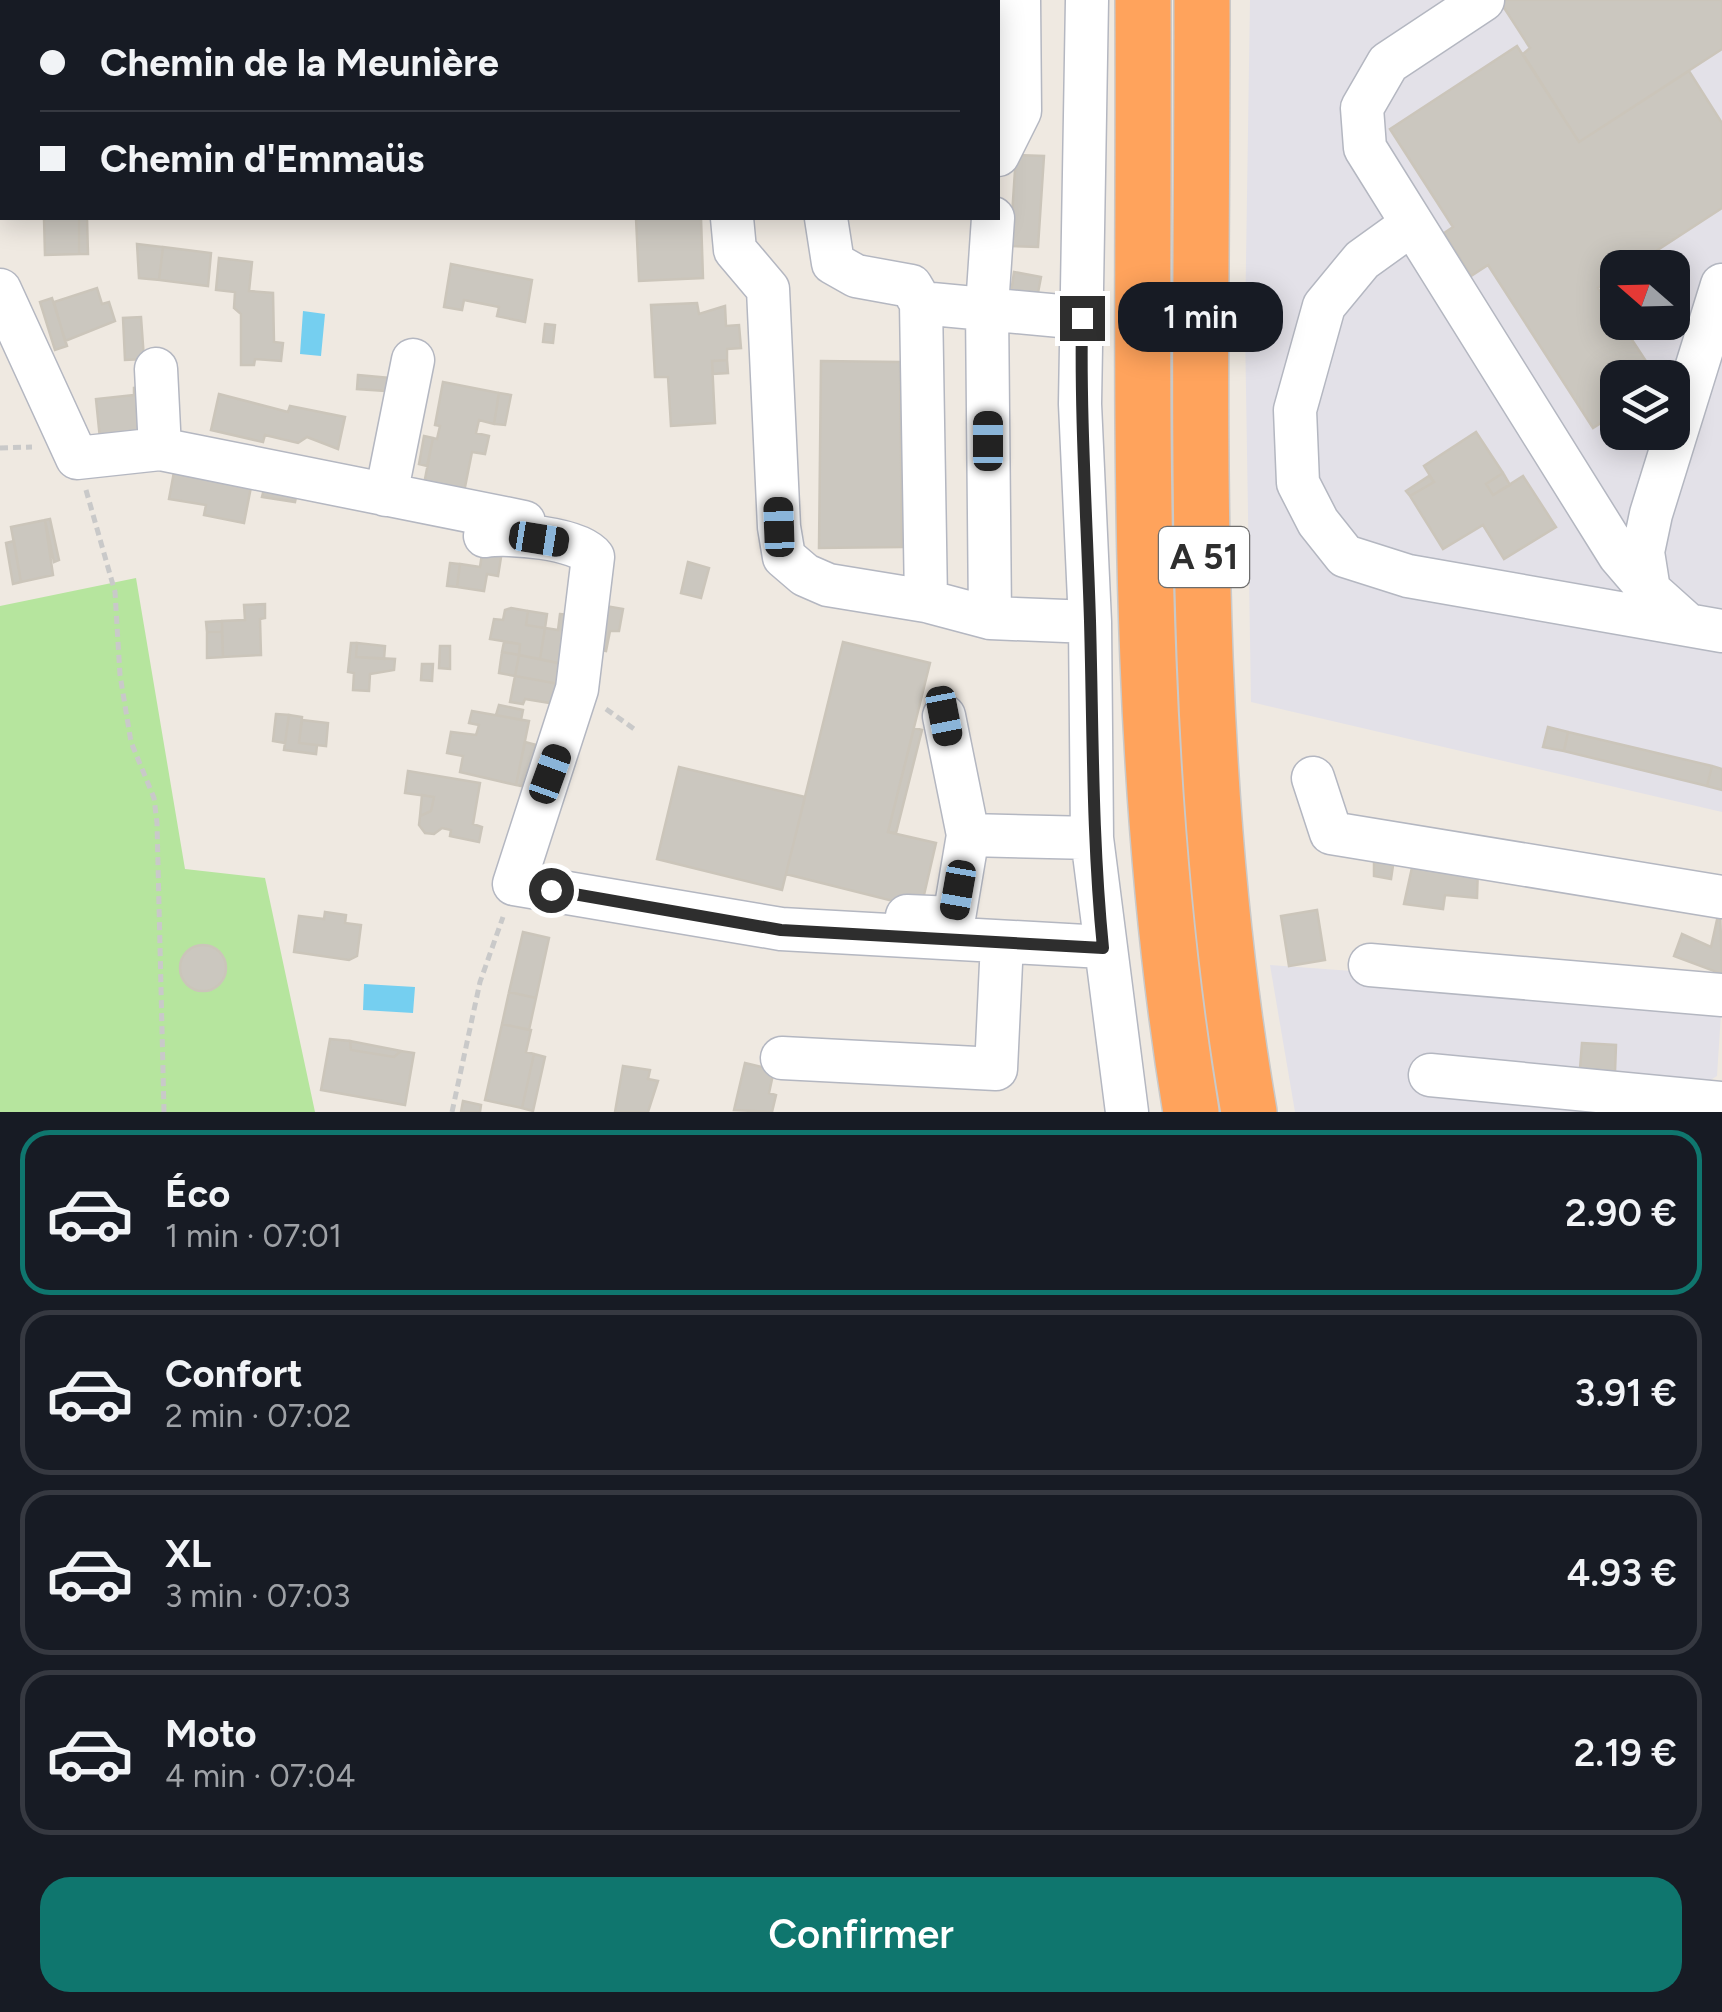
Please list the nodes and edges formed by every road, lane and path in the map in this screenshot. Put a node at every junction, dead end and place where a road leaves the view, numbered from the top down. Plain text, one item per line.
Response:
1 (1018, 0) edge
2 (1088, 0) edge
3 (1143, 0) edge
4 (1202, 0) edge
5 (1456, 7) edge
6 (1000, 151) edge
7 (732, 220) edge
8 (826, 220) edge
9 (993, 220) edge
10 (1412, 224) junction
11 (1722, 285) edge
12 (0, 290) edge
13 (920, 303) junction
14 (987, 307) junction
15 (1082, 318) junction
16 (413, 360) dead end
17 (156, 370) dead end
18 (160, 449) junction
19 (77, 458) junction
20 (386, 494) junction
21 (542, 522) dead end
22 (485, 536) dead end
23 (1649, 590) junction
24 (926, 600) junction
25 (990, 618) junction
26 (1090, 622) junction
27 (1705, 628) edge
28 (944, 716) dead end
29 (1312, 778) dead end
30 (968, 835) junction
31 (1092, 838) junction
32 (514, 884) junction
33 (1722, 898) edge
34 (738, 901) dead end
35 (1002, 942) junction
36 (1103, 948) junction
37 (1370, 965) dead end
38 (1722, 995) edge
39 (782, 1058) dead end
40 (1430, 1075) dead end
41 (1722, 1103) edge
42 (164, 1112) edge
43 (452, 1112) edge
44 (1127, 1112) edge
45 (1191, 1112) edge
46 (1249, 1112) edge

1 - 6 street
2 - 15 street
3 - 45 highway, A 51
4 - 46 highway, A 51
5 - 10 street
7 - 24 street
8 - 13 street
9 - 14 street
10 - 23 street
10 - 27 street
11 - 23 street
12 - 19 street
13 - 14 street
13 - 24 street
14 - 15 street
14 - 25 street
15 - 26 street
16 - 20 street
17 - 18 street
18 - 19 street
18 - 20 street
19 - 42 path
20 - 21 street
22 - 32 street
23 - 27 street
24 - 25 street
25 - 26 street
26 - 31 street
28 - 30 street
29 - 33 street
30 - 31 street
30 - 34 street
31 - 36 street
32 - 35 street
32 - 43 path
35 - 36 street
35 - 39 street
36 - 44 street
37 - 38 street
40 - 41 street

